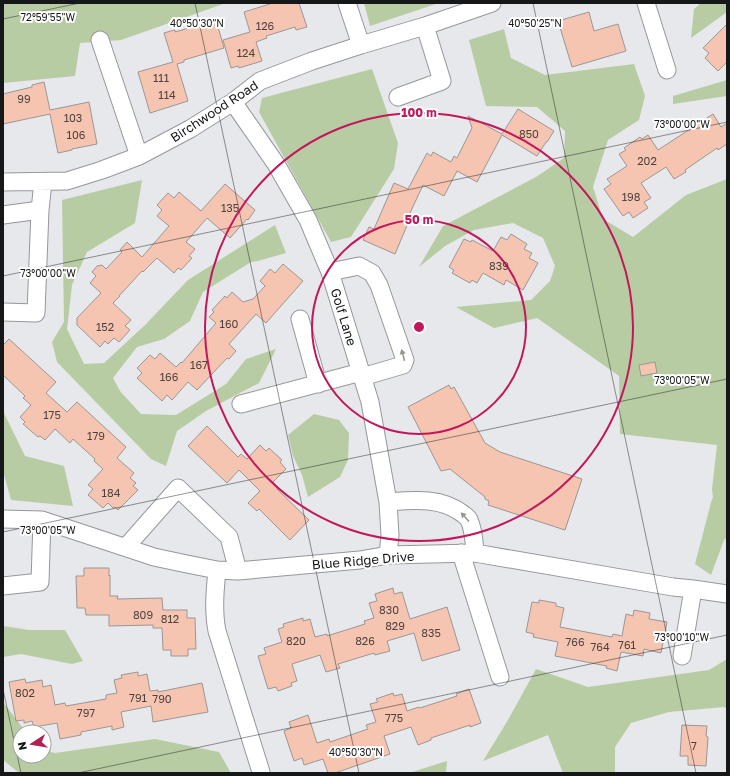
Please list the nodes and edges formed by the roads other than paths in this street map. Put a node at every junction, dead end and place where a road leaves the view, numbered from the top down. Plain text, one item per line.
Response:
1 (347, 3) edge
2 (492, 3) edge
3 (646, 3) edge
4 (425, 26) junction
5 (100, 40) dead end
6 (360, 45) junction
7 (666, 70) dead end
8 (398, 97) dead end
9 (233, 102) junction
10 (139, 156) junction
11 (3, 182) edge
12 (43, 182) junction
13 (40, 210) junction
14 (3, 214) edge
15 (330, 272) junction
16 (3, 312) edge
17 (300, 319) dead end
18 (361, 375) junction
19 (318, 384) junction
20 (241, 404) dead end
21 (388, 502) junction
22 (3, 519) edge
23 (42, 520) junction
24 (126, 547) junction
25 (468, 553) junction
26 (388, 555) junction
27 (217, 570) junction
28 (238, 571) junction
29 (3, 586) edge
30 (693, 589) junction
31 (727, 594) edge
32 (682, 656) dead end
33 (500, 677) dead end
34 (261, 772) dead end

1 - 6 street
2 - 4 street, Birchwood Road
3 - 7 street
4 - 6 street, Birchwood Road
4 - 8 street
5 - 10 street
6 - 9 street, Birchwood Road
9 - 10 street, Birchwood Road
9 - 15 street, Golf Lane
10 - 12 street, Birchwood Road
11 - 12 street, Birchwood Road
12 - 13 street
13 - 14 street
13 - 16 street
15 - 18 street, Golf Lane
18 -> 15 street
17 - 19 street
18 - 19 street
18 - 21 street, Golf Lane
19 - 20 street
25 -> 21 street
21 - 26 street, Golf Lane
22 - 23 street, Blue Ridge Drive
23 - 24 street, Blue Ridge Drive
23 - 29 street
24 - 27 street, Blue Ridge Drive
24 - 28 street
25 - 26 street, Blue Ridge Drive
25 - 30 street, Blue Ridge Drive
25 - 33 street
26 - 28 street, Blue Ridge Drive
27 - 28 street, Blue Ridge Drive
27 - 34 street
30 - 31 street, Blue Ridge Drive
30 - 32 street

